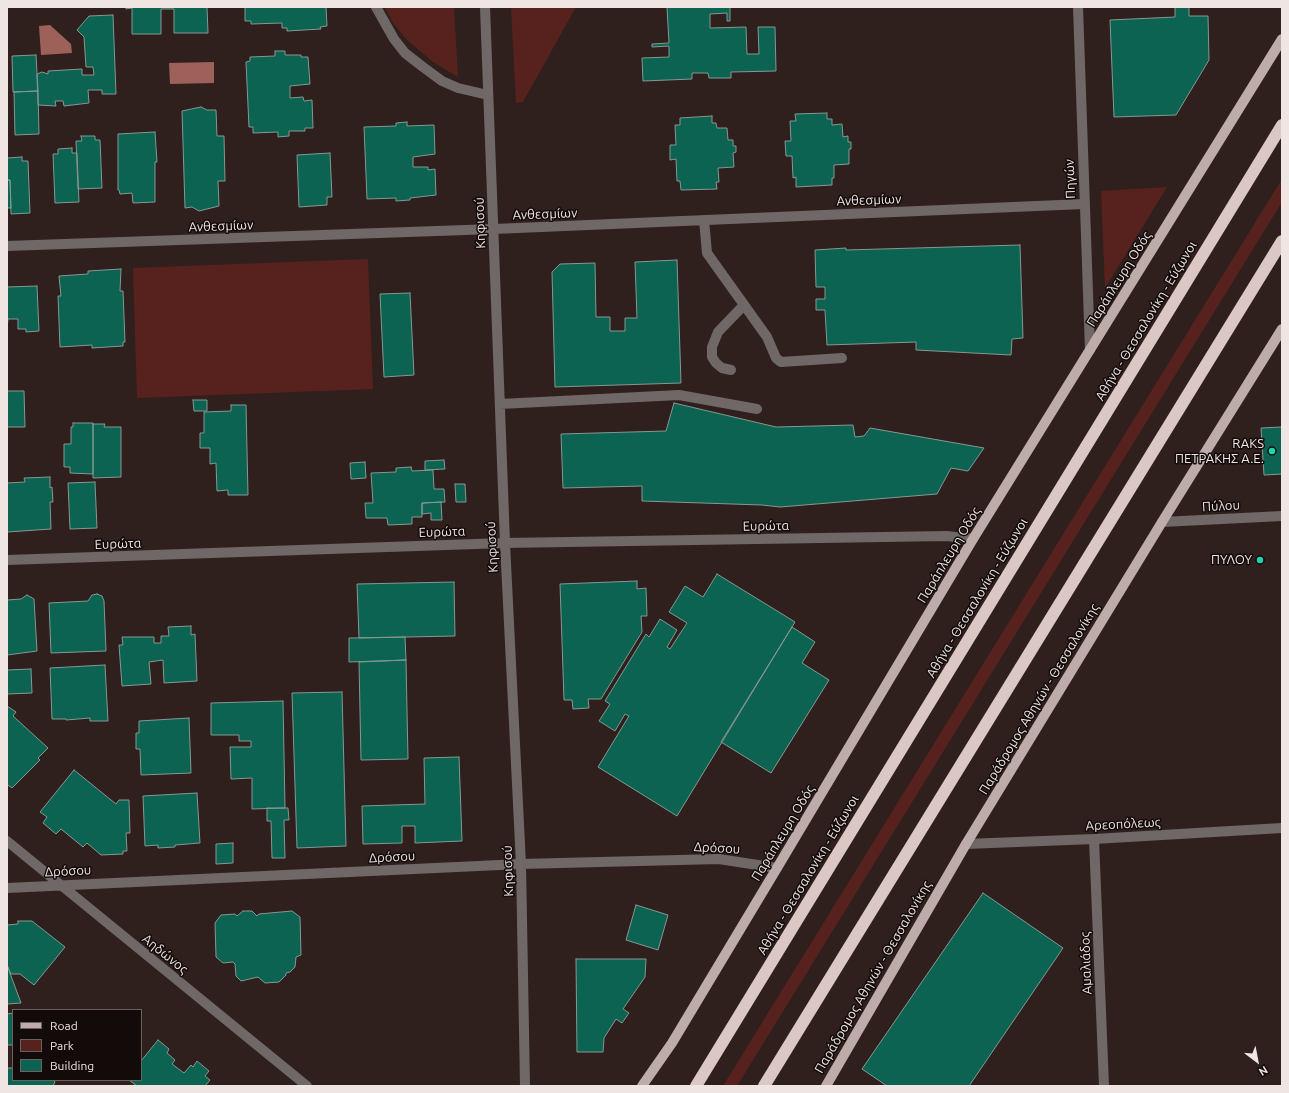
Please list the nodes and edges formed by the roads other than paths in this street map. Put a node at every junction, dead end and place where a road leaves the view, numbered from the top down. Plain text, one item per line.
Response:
1 (376, 7) edge
2 (485, 7) edge
3 (1078, 7) edge
4 (1282, 39) edge
5 (488, 95) junction
6 (1282, 125) edge
7 (1084, 204) junction
8 (704, 220) junction
9 (494, 229) junction
10 (1282, 241) edge
11 (7, 246) edge
12 (744, 305) junction
13 (1282, 329) edge
14 (1090, 350) junction
15 (842, 358) dead end
16 (731, 370) dead end
17 (500, 404) junction
18 (757, 409) dead end
19 (1282, 516) edge
20 (1162, 522) junction
21 (973, 539) junction
22 (505, 543) junction
23 (7, 560) edge
24 (1282, 828) edge
25 (1094, 839) junction
26 (7, 842) edge
27 (966, 844) junction
28 (521, 864) junction
29 (777, 868) junction
30 (60, 885) junction
31 (7, 888) edge
32 (307, 1086) edge
33 (525, 1086) edge
34 (642, 1086) edge
35 (696, 1086) edge
36 (764, 1086) edge
37 (826, 1086) edge
38 (1104, 1086) edge

1 - 5 street
2 - 5 street, Κηφισού
3 - 7 street, Πηγών
4 - 14 main road, Παράπλευρη Οδός
5 - 9 street, Κηφισού
6 - 35 highway, Αθήνα - Θεσσαλονίκη - Εύζωνοι
7 - 8 street, Ανθεσμίων
7 - 14 street, Πηγών
8 - 9 street, Ανθεσμίων
8 - 12 street
9 - 11 street, Ανθεσμίων
9 - 17 street, Κηφισού
10 - 36 highway
12 - 15 street
12 - 16 street
13 - 20 main road, Παράδρομος Αθηνών - Θεσσαλονίκης
14 - 21 main road, Παράπλευρη Οδός
17 - 18 street
17 - 22 street, Κηφισού
19 - 20 street, Πύλου
20 - 27 main road, Παράδρομος Αθηνών - Θεσσαλονίκης
21 - 22 street, Ευρώτα
21 - 29 main road, Παράπλευρη Οδός
22 - 23 street, Ευρώτα
22 - 28 street, Κηφισού
24 - 25 street, Αρεοπόλεως
25 - 27 street, Αρεοπόλεως
25 - 38 street, Αμαλιάδος
26 - 30 street, Αηδώνος
27 - 37 main road, Παράδρομος Αθηνών - Θεσσαλονίκης
28 - 29 street, Δρόσου
28 - 30 street, Δρόσου
28 - 33 street, Κηφισού
29 - 34 main road, Παράπλευρη Οδός
30 - 31 street, Δρόσου
30 - 32 street, Αηδώνος

